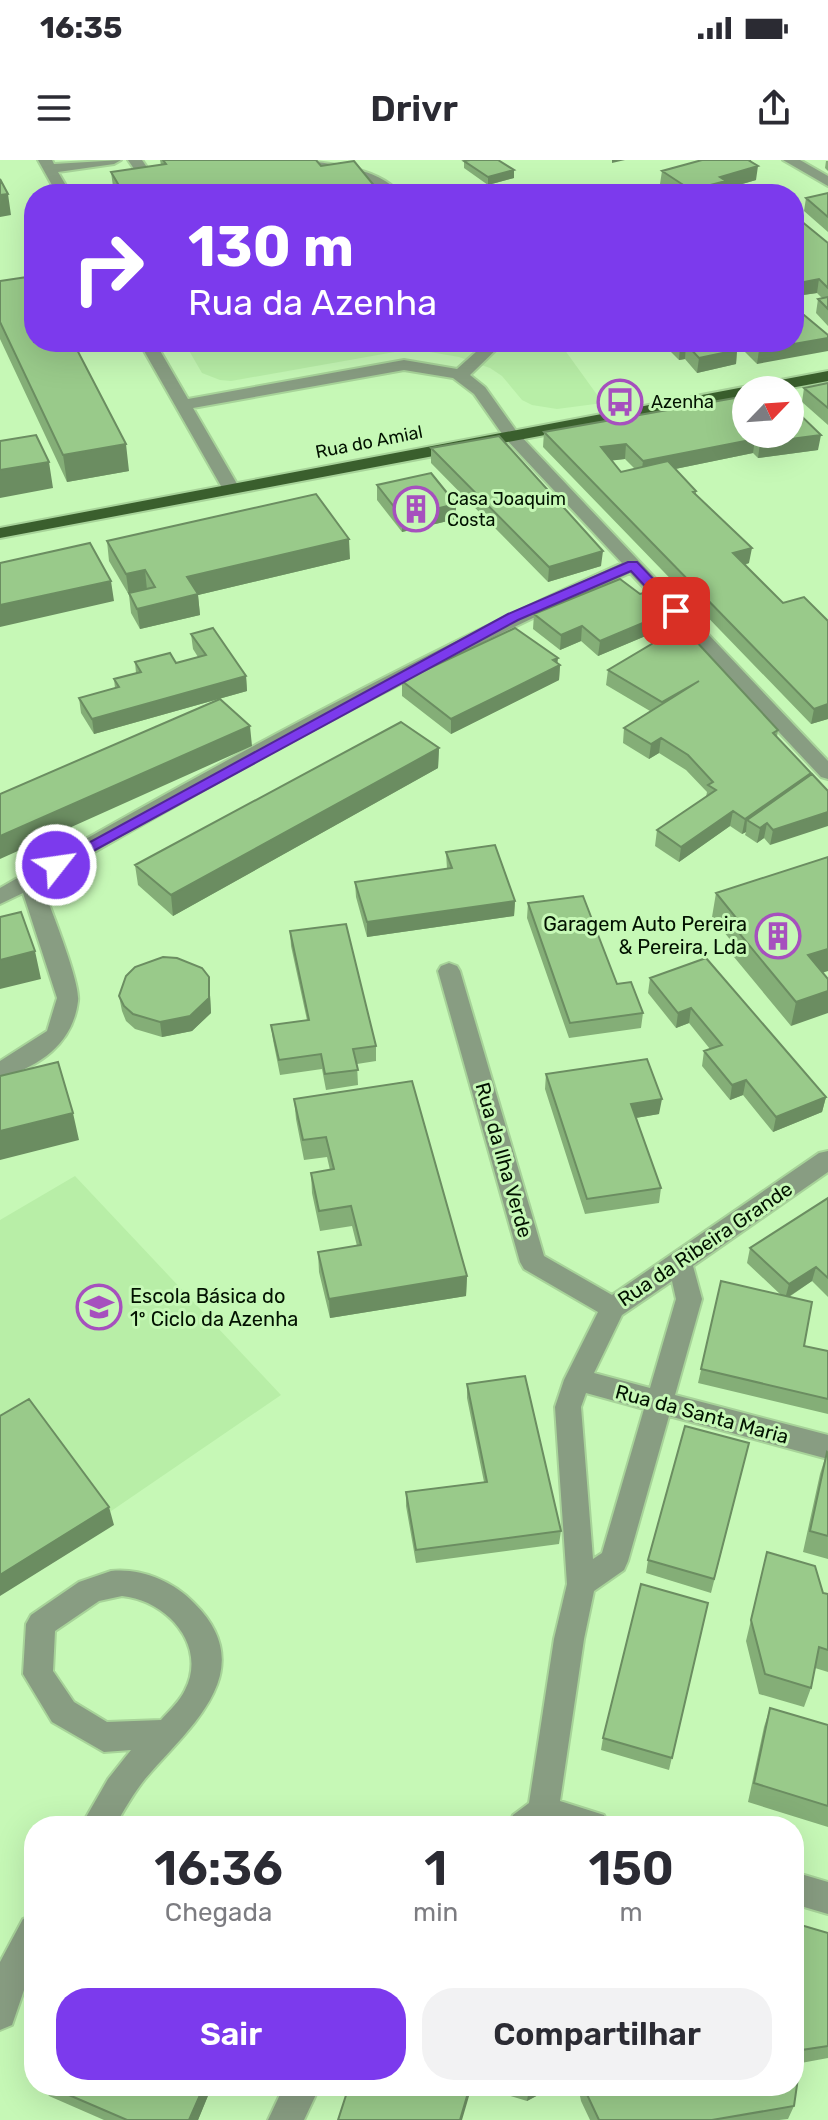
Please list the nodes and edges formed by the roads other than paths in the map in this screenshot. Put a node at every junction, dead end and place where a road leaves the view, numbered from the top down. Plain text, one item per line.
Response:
1 (114, 160) edge
2 (135, 160) edge
3 (280, 160) edge
4 (790, 160) edge
5 (47, 165) edge
6 (828, 182) edge
7 (58, 184) edge
8 (151, 184) edge
9 (384, 184) edge
10 (153, 352) edge
11 (485, 352) edge
12 (461, 374) junction
13 (828, 376) edge
14 (804, 381) edge
15 (732, 395) edge
16 (183, 405) junction
17 (511, 435) junction
18 (231, 489) junction
19 (0, 533) edge
20 (633, 565) junction
21 (828, 773) edge
22 (29, 880) junction
23 (0, 897) edge
24 (449, 971) dead end
25 (0, 1070) edge
26 (828, 1160) edge
27 (680, 1263) junction
28 (613, 1308) junction
29 (577, 1380) junction
30 (661, 1403) junction
31 (828, 1447) edge
32 (581, 1584) junction
33 (166, 1734) junction
34 (103, 1816) edge
35 (534, 1816) edge
36 (804, 1891) edge
37 (828, 1898) edge
38 (24, 1947) edge
39 (0, 2013) edge
40 (298, 2096) edge
41 (285, 2120) edge

1 - 5 street
2 - 8 street
3 - 9 street
4 - 6 street
5 - 7 street
10 - 16 street
11 - 12 street
12 - 16 street
12 - 17 street
13 - 14 main road
15 - 17 main road, Rua do Amial
16 - 18 street
17 - 18 main road, Rua do Amial
17 - 20 street
18 - 19 main road, Rua do Amial
20 - 21 street
20 - 22 street
22 - 23 street
22 - 25 street
24 - 28 street, Rua da Ilha Verde
26 - 27 street, Rua da Ribeira Grande
27 - 28 street, Rua da Ribeira Grande
27 - 30 street
28 - 29 street, Rua da Ribeira Grande
29 - 30 street, Rua da Santa Maria
29 - 32 street, Rua da Ribeira Grande
30 - 31 street, Rua da Santa Maria
30 - 32 street
32 - 35 street, Rua da Ribeira Grande
33 - 33 street
33 - 34 street
36 - 37 street
38 - 39 street
40 - 41 street

